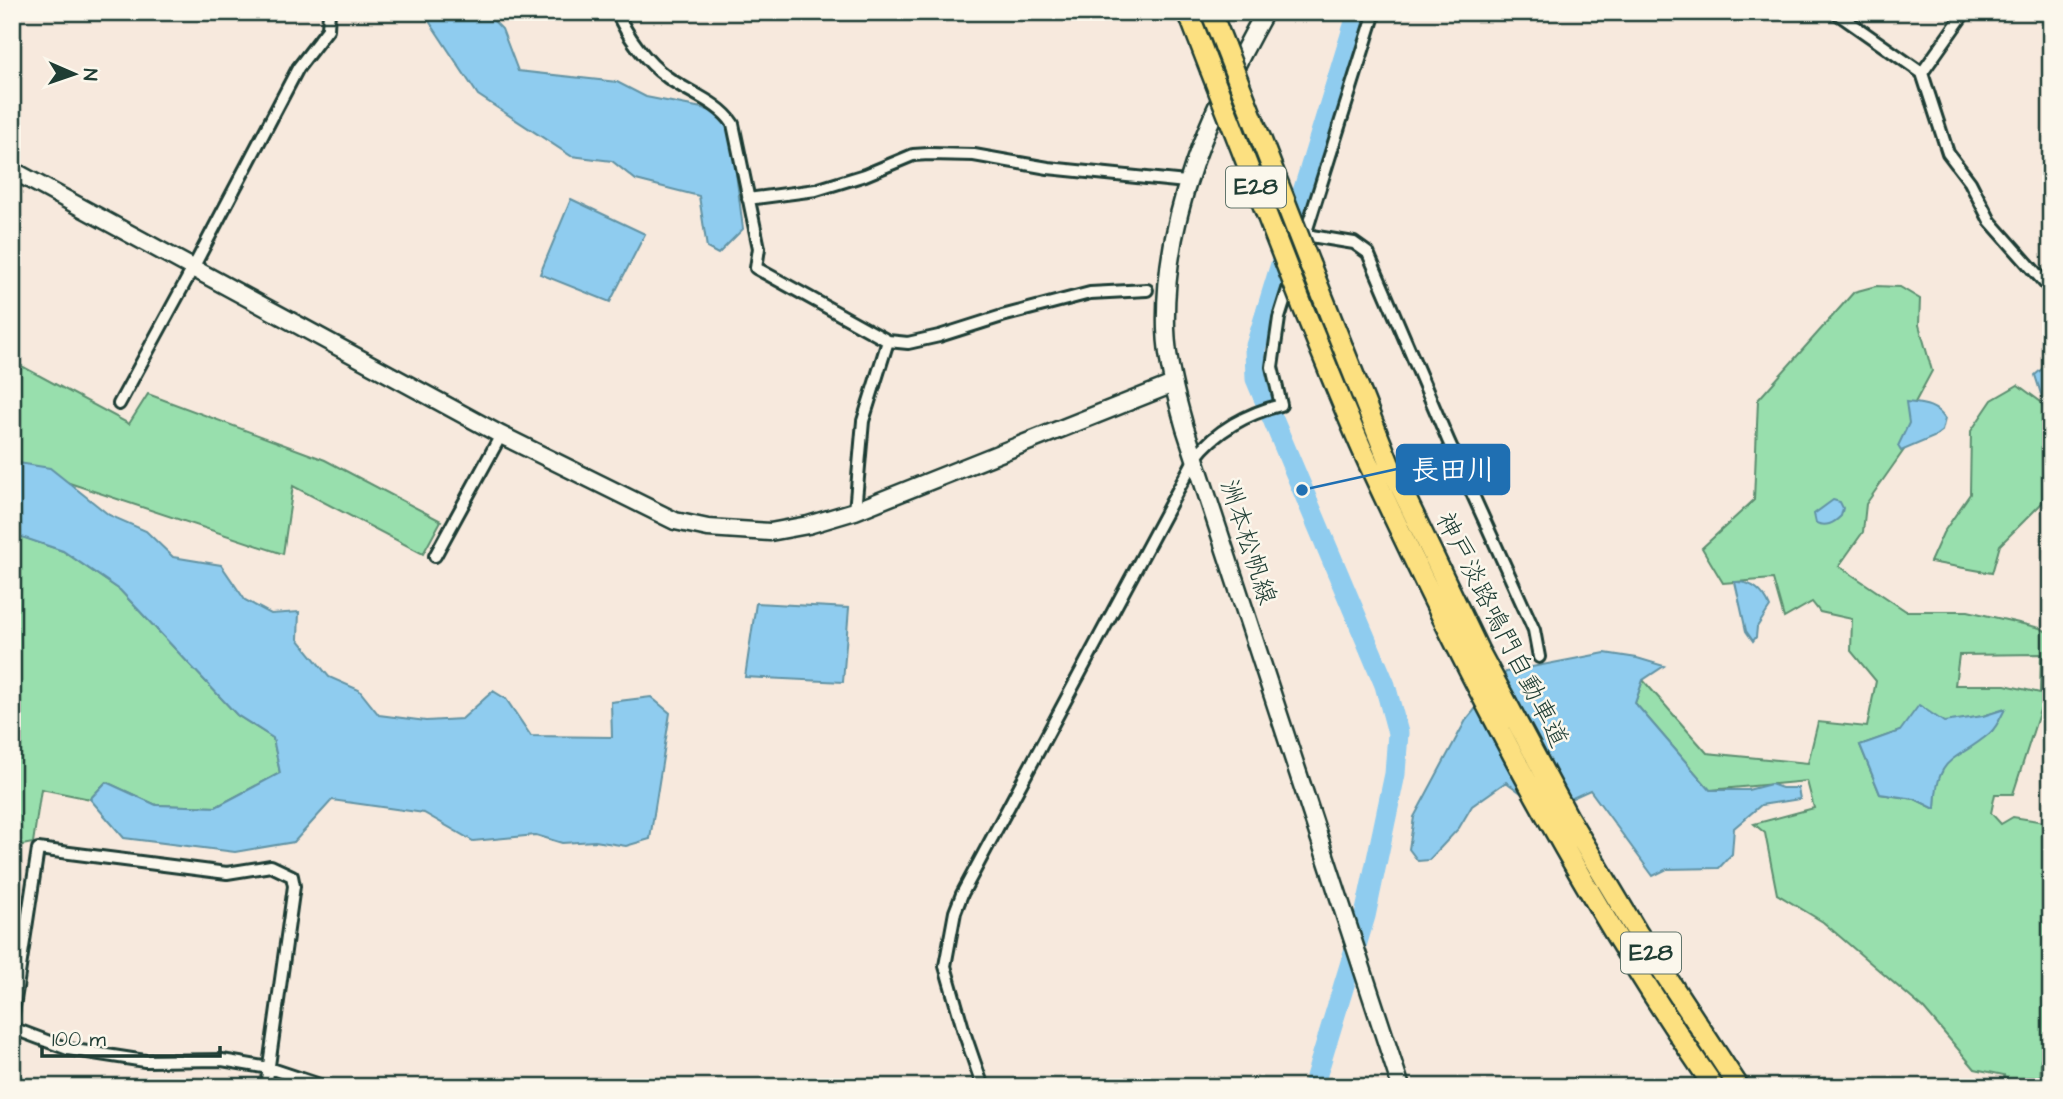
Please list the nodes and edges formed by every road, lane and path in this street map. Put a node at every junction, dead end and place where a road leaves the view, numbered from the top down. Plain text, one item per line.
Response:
1 (329, 12) edge
2 (617, 12) edge
3 (1188, 12) edge
4 (1211, 12) edge
5 (1265, 12) edge
6 (1375, 12) edge
7 (1835, 12) edge
8 (1965, 12) edge
9 (1922, 73) junction
10 (12, 170) edge
11 (1186, 182) junction
12 (748, 199) junction
13 (1305, 235) junction
14 (194, 268) junction
15 (1147, 290) dead end
16 (2051, 290) edge
17 (888, 341) junction
18 (1173, 384) junction
19 (119, 404) dead end
20 (501, 435) junction
21 (1195, 458) junction
22 (855, 511) junction
23 (435, 556) dead end
24 (1470, 655) junction
25 (1539, 657) dead end
26 (1560, 822) junction
27 (12, 1020) edge
28 (12, 1028) edge
29 (269, 1068) junction
30 (266, 1087) edge
31 (326, 1087) edge
32 (983, 1087) edge
33 (1401, 1087) edge
34 (1714, 1087) edge
35 (1739, 1087) edge

1 - 14 street
2 - 12 street
3 - 24 highway, 神戸淡路鳴門自動車道 / E28, bridge
4 - 24 highway, 神戸淡路鳴門自動車道 / E28, bridge
5 - 11 street, 洲本松帆線
6 - 13 street
7 - 9 street
8 - 9 street
9 - 16 street
10 - 14 street
11 - 12 street
11 - 18 street, 洲本松帆線
12 - 17 street
13 - 21 street
13 - 25 street
14 - 19 street
14 - 20 street
15 - 17 street
17 - 22 street
18 - 21 street, 洲本松帆線
18 - 22 street
20 - 22 street
20 - 23 street
21 - 32 street
21 - 33 street, 洲本松帆線
24 - 26 highway, 神戸淡路鳴門自動車道 / E28
26 - 34 highway, 神戸淡路鳴門自動車道 / E28
26 - 35 highway, 神戸淡路鳴門自動車道 / E28
27 - 29 street
28 - 29 street
29 - 30 street
29 - 31 street

